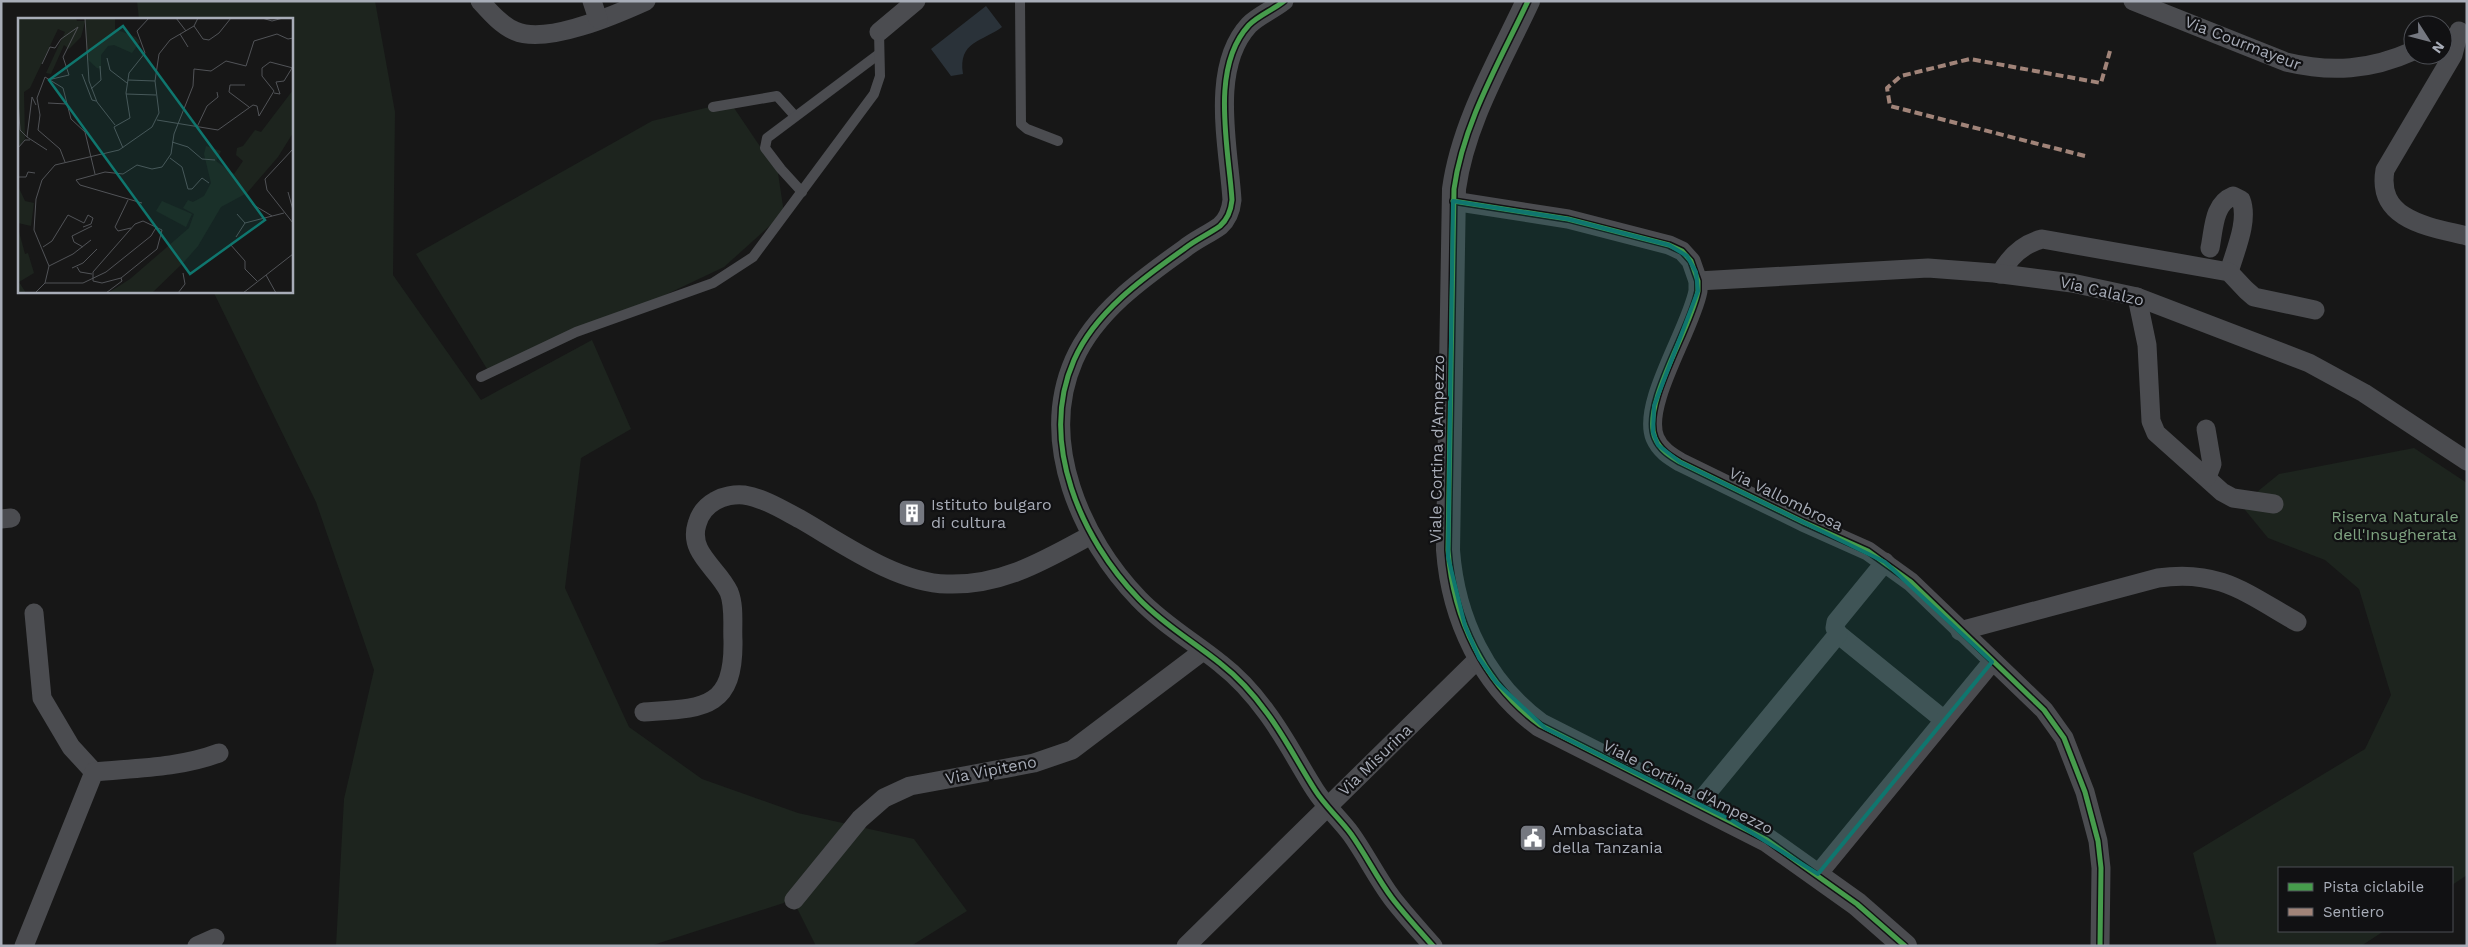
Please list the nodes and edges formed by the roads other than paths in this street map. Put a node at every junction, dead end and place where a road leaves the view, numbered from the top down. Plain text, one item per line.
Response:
1 (480, 1) edge
2 (646, 1) edge
3 (916, 1) edge
4 (1020, 1) edge
5 (1284, 1) edge
6 (1528, 1) edge
7 (2133, 1) edge
8 (2154, 4) edge
9 (595, 10) edge
10 (879, 32) joint
11 (2456, 32) edge
12 (879, 54) junction
13 (2403, 55) edge
14 (713, 107) dead end
15 (795, 116) junction
16 (1058, 141) dead end
17 (802, 192) junction
18 (1453, 202) junction
19 (2467, 236) edge
20 (2210, 248) dead end
21 (2229, 272) junction
22 (2000, 274) junction
23 (1698, 281) junction
24 (2137, 297) junction
25 (2314, 310) dead end
26 (480, 377) dead end
27 (2206, 429) dead end
28 (2467, 461) edge
29 (2207, 477) junction
30 (2274, 504) dead end
31 (1091, 535) junction
32 (1885, 562) junction
33 (34, 613) dead end
34 (2297, 622) dead end
35 (1960, 631) junction
36 (1838, 634) junction
37 (1203, 651) junction
38 (1479, 658) junction
39 (1992, 662) junction
40 (644, 712) dead end
41 (1944, 720) junction
42 (219, 753) dead end
43 (94, 772) junction
44 (1698, 804) junction
45 (1328, 807) junction
46 (1818, 874) junction
47 (794, 900) dead end
48 (215, 938) dead end
49 (24, 946) edge
50 (197, 946) edge
51 (1186, 946) edge
52 (1432, 946) edge
53 (1904, 946) edge
54 (2100, 946) edge

1 - 9 street
2 - 9 street
3 - 10 street
4 - 16 lane
5 - 31 street
6 - 18 street, Viale Cortina d'Ampezzo
7 - 8 street, Via Courmayeur
8 - 13 street, Via Courmayeur
10 - 12 lane
11 - 19 street
12 - 15 lane
12 - 17 lane
14 - 15 lane
15 - 17 lane
17 - 26 lane
18 - 23 street
18 - 38 street, Viale Cortina d'Ampezzo
20 - 21 street
21 - 22 street
21 - 25 street
22 - 23 street, Via Calalzo
22 - 24 street, Via Calalzo
23 - 32 street, Via Vallombrosa
24 - 28 street, Via Calalzo
24 - 29 street
27 - 29 street
29 - 30 street
31 - 37 street
31 - 40 street
32 - 35 street, Via Vallombrosa
32 - 36 street
33 - 43 street
34 - 35 street
35 - 39 street, Via Vallombrosa
36 - 41 street
36 - 44 street
37 - 45 street
37 - 47 street, Via Vipiteno
38 - 44 street, Viale Cortina d'Ampezzo
38 - 45 street, Via Misurina
39 - 41 street
39 - 54 street, Via Vallombrosa
41 - 46 street
42 - 43 street
43 - 49 street
44 - 46 street, Viale Cortina d'Ampezzo
45 - 51 street, Via Misurina
45 - 52 street
46 - 53 street, Viale Cortina d'Ampezzo
48 - 50 street

